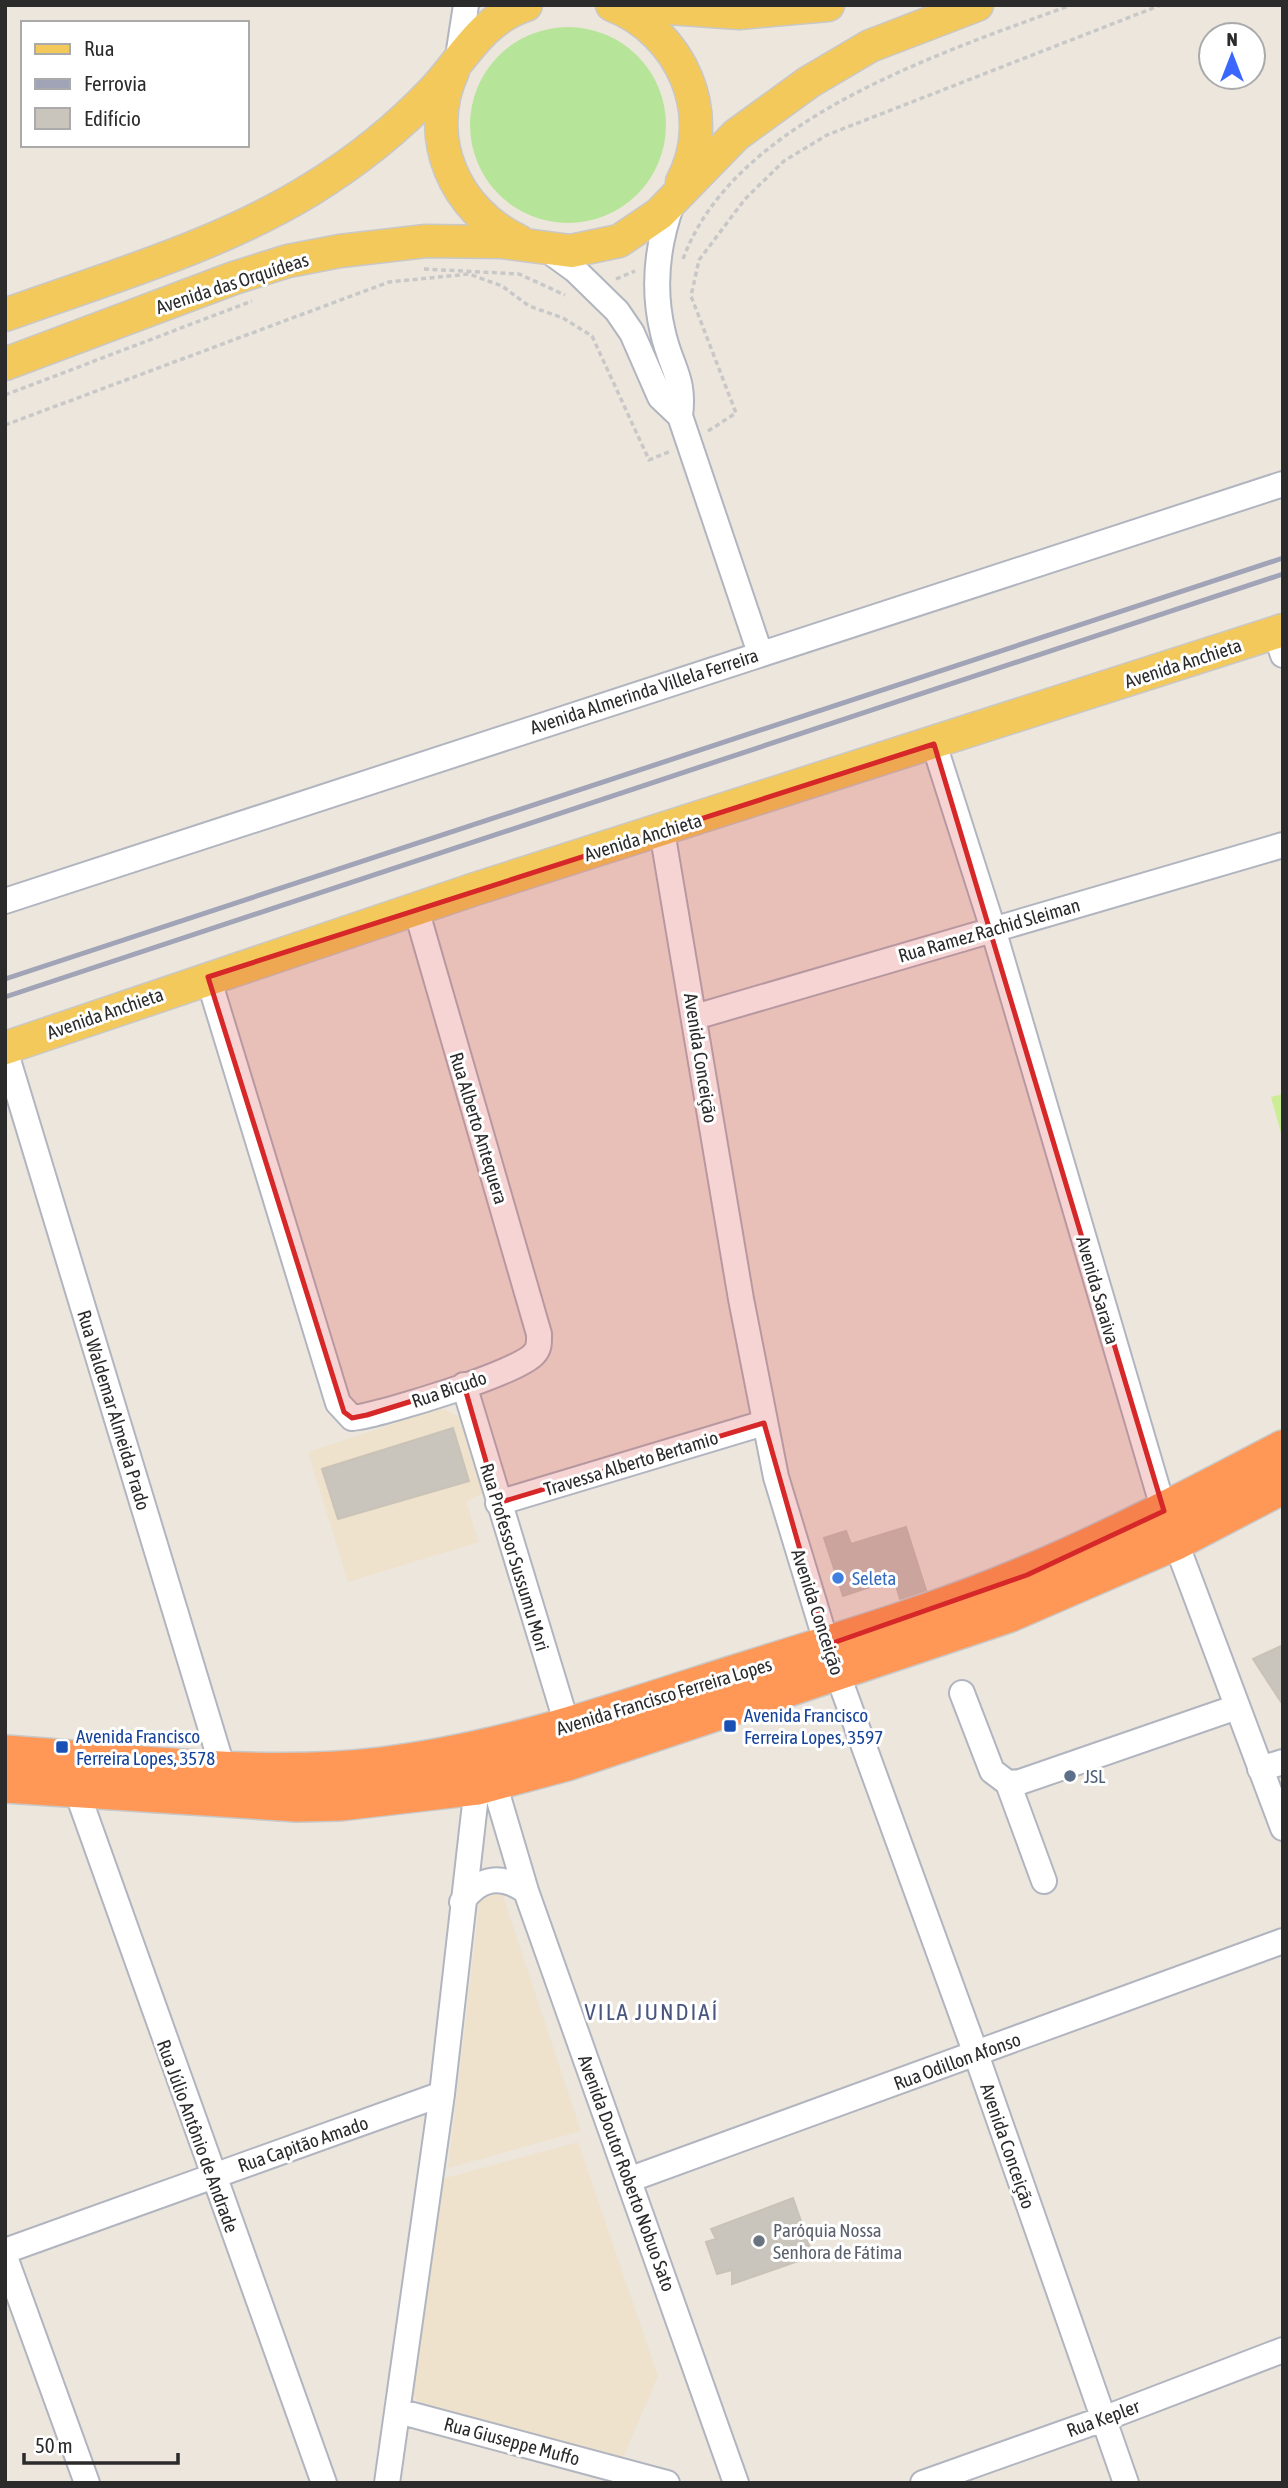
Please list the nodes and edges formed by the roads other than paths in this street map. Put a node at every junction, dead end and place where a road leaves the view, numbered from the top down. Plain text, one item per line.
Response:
1 (466, 5) edge
2 (526, 5) edge
3 (612, 5) edge
4 (626, 5) edge
5 (828, 5) edge
6 (976, 5) edge
7 (457, 64) junction
8 (675, 195) junction
9 (540, 248) junction
10 (5, 315) edge
11 (5, 364) edge
12 (680, 416) junction
13 (1283, 484) edge
14 (1280, 639) edge
15 (760, 653) junction
16 (934, 744) junction
17 (663, 831) junction
18 (1283, 845) edge
19 (5, 901) edge
20 (416, 909) junction
21 (993, 929) junction
22 (208, 977) junction
23 (695, 1017) junction
24 (5, 1049) edge
25 (538, 1348) joint
26 (464, 1385) junction
27 (764, 1423) junction
28 (1283, 1449) edge
29 (1283, 1485) edge
30 (498, 1503) junction
31 (1169, 1527) junction
32 (832, 1659) junction
33 (962, 1693) dead end
34 (1237, 1707) junction
35 (568, 1728) junction
36 (5, 1754) edge
37 (1272, 1766) edge
38 (223, 1769) junction
39 (5, 1783) edge
40 (1008, 1783) junction
41 (485, 1785) junction
42 (76, 1788) junction
43 (1283, 1828) edge
44 (1044, 1881) dead end
45 (526, 1891) junction
46 (462, 1902) junction
47 (1283, 1941) edge
48 (976, 2054) junction
49 (442, 2094) junction
50 (212, 2175) junction
51 (631, 2179) junction
52 (5, 2251) edge
53 (5, 2257) edge
54 (1283, 2350) edge
55 (398, 2411) junction
56 (1102, 2419) junction
57 (87, 2483) edge
58 (324, 2483) edge
59 (387, 2483) edge
60 (667, 2483) edge
61 (736, 2483) edge
62 (923, 2483) edge
63 (1126, 2483) edge

1 - 7 street
2 - 7 main road
3 - 8 main road
4 - 5 main road
6 - 8 main road, Avenida das Orquídeas
7 - 9 main road
7 - 10 main road
8 - 9 main road, Avenida das Orquídeas
8 - 12 street
9 - 11 main road, Avenida das Orquídeas
9 - 12 street
12 - 15 street
13 - 15 street, Avenida Almerinda Villela Ferreira
14 - 16 main road, Avenida Anchieta
15 - 19 street, Avenida Almerinda Villela Ferreira
16 - 17 main road, Avenida Anchieta
16 - 21 street, Avenida Saraiva
17 - 20 main road, Avenida Anchieta
17 - 23 street, Avenida Conceição
18 - 21 street, Rua Ramez Rachid Sleiman
20 - 22 main road, Avenida Anchieta
20 - 25 street, Rua Alberto Antequera
21 - 23 street, Rua Ramez Rachid Sleiman
21 - 31 street, Avenida Saraiva
22 - 24 main road, Avenida Anchieta
22 - 26 street, Rua Bicudo
23 - 27 street, Avenida Conceição
24 - 38 street, Rua Waldemar Almeida Prado
25 - 26 street, Rua Bicudo
26 - 30 street, Rua Professor Sussumu Mori
27 - 30 street, Travessa Alberto Bertamio
27 - 32 street, Avenida Conceição
28 - 31 highway, Avenida Francisco Ferreira Lopes
29 - 31 highway, Avenida Francisco Ferreira Lopes
30 - 35 street, Rua Professor Sussumu Mori
31 - 32 highway, Avenida Francisco Ferreira Lopes
31 - 34 street, Avenida Saraiva
32 - 35 highway, Avenida Francisco Ferreira Lopes
32 - 41 highway, Avenida Francisco Ferreira Lopes
32 - 48 street, Avenida Conceição
33 - 40 street
34 - 37 street, Avenida Saraiva
34 - 40 street
35 - 38 highway, Avenida Francisco Ferreira Lopes
35 - 41 highway
36 - 38 highway, Avenida Francisco Ferreira Lopes
37 - 43 street, Avenida Saraiva
39 - 42 highway, Avenida Francisco Ferreira Lopes
40 - 44 street
41 - 42 highway, Avenida Francisco Ferreira Lopes
41 - 45 street, Avenida Doutor Roberto Nobuo Sato
41 - 46 street
42 - 50 street, Rua Júlio Antônio de Andrade
45 - 46 street
45 - 51 street, Avenida Doutor Roberto Nobuo Sato
46 - 49 street
47 - 48 street, Rua Odillon Afonso
48 - 51 street, Rua Odillon Afonso
48 - 56 street, Avenida Conceição
49 - 50 street, Rua Capitão Amado
49 - 55 street
50 - 52 street, Rua Capitão Amado
50 - 58 street, Rua Júlio Antônio de Andrade
51 - 61 street, Avenida Doutor Roberto Nobuo Sato
53 - 57 street
54 - 56 street, Rua Kepler
55 - 59 street
55 - 60 street, Rua Giuseppe Muffo
56 - 62 street, Rua Kepler
56 - 63 street, Avenida Conceição

